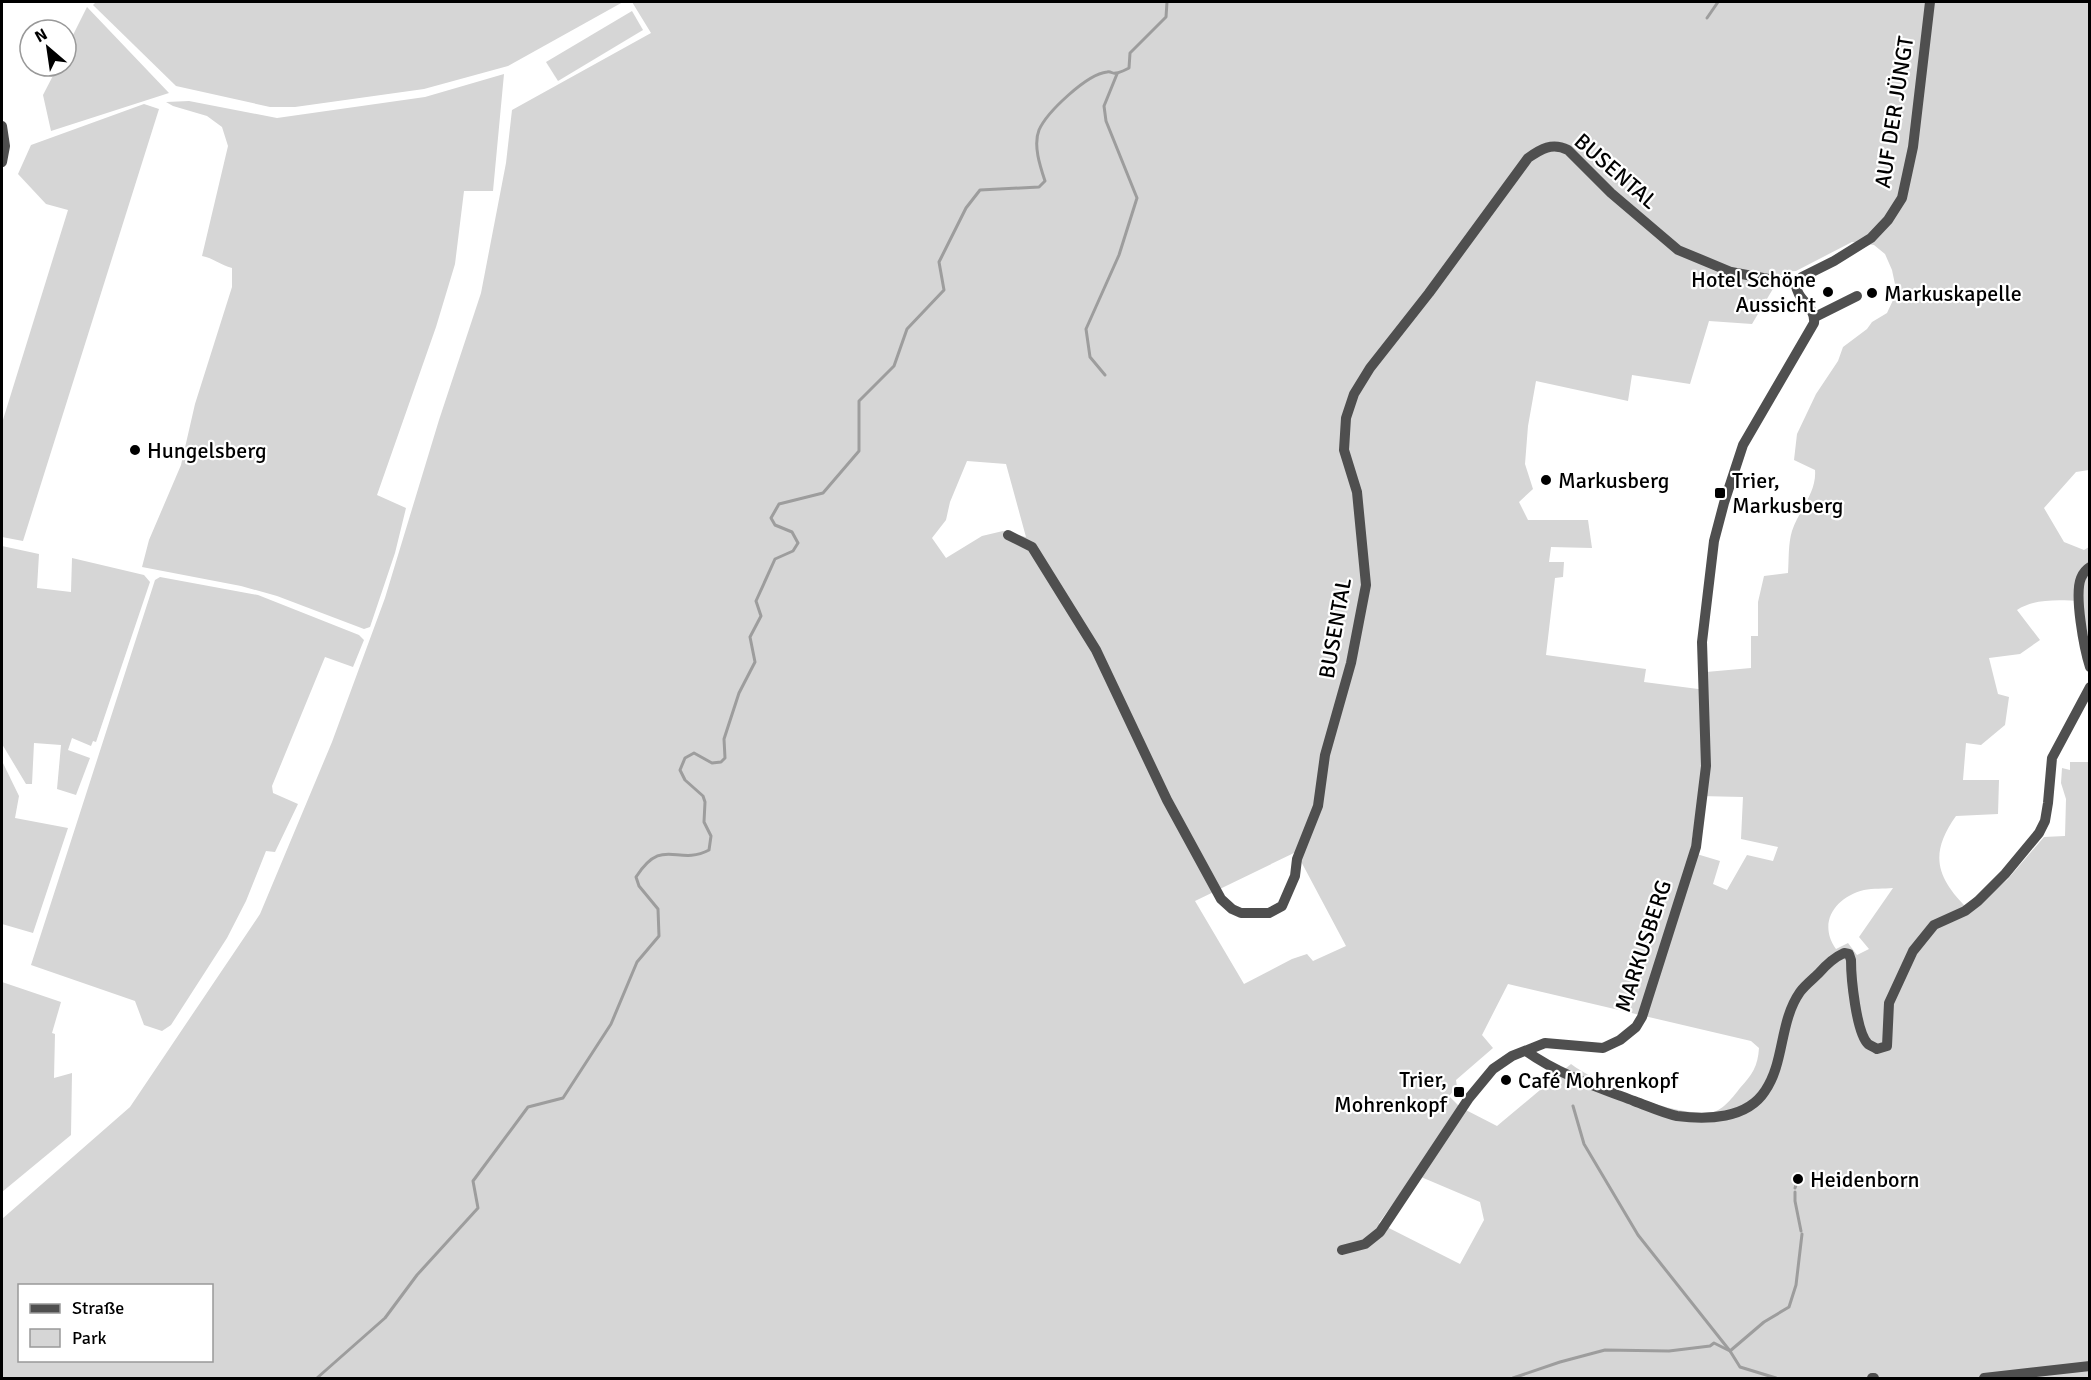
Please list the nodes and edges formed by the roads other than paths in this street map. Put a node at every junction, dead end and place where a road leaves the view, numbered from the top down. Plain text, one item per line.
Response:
1 (1930, 2) edge
2 (2, 126) edge
3 (2, 162) edge
4 (1796, 284) junction
5 (1857, 296) dead end
6 (1815, 316) junction
7 (1008, 535) dead end
8 (2090, 567) edge
9 (2090, 667) edge
10 (2090, 687) edge
11 (1526, 1051) junction
12 (1342, 1250) dead end
13 (2090, 1366) edge
14 (1984, 1378) edge

1 - 4 street, AUF DER JÜNGT
2 - 3 street
4 - 6 street
4 - 7 street, BUSENTAL
5 - 6 street
6 - 11 street, MARKUSBERG
8 - 9 street
10 - 11 street
11 - 12 street, MARKUSBERG
13 - 14 street

